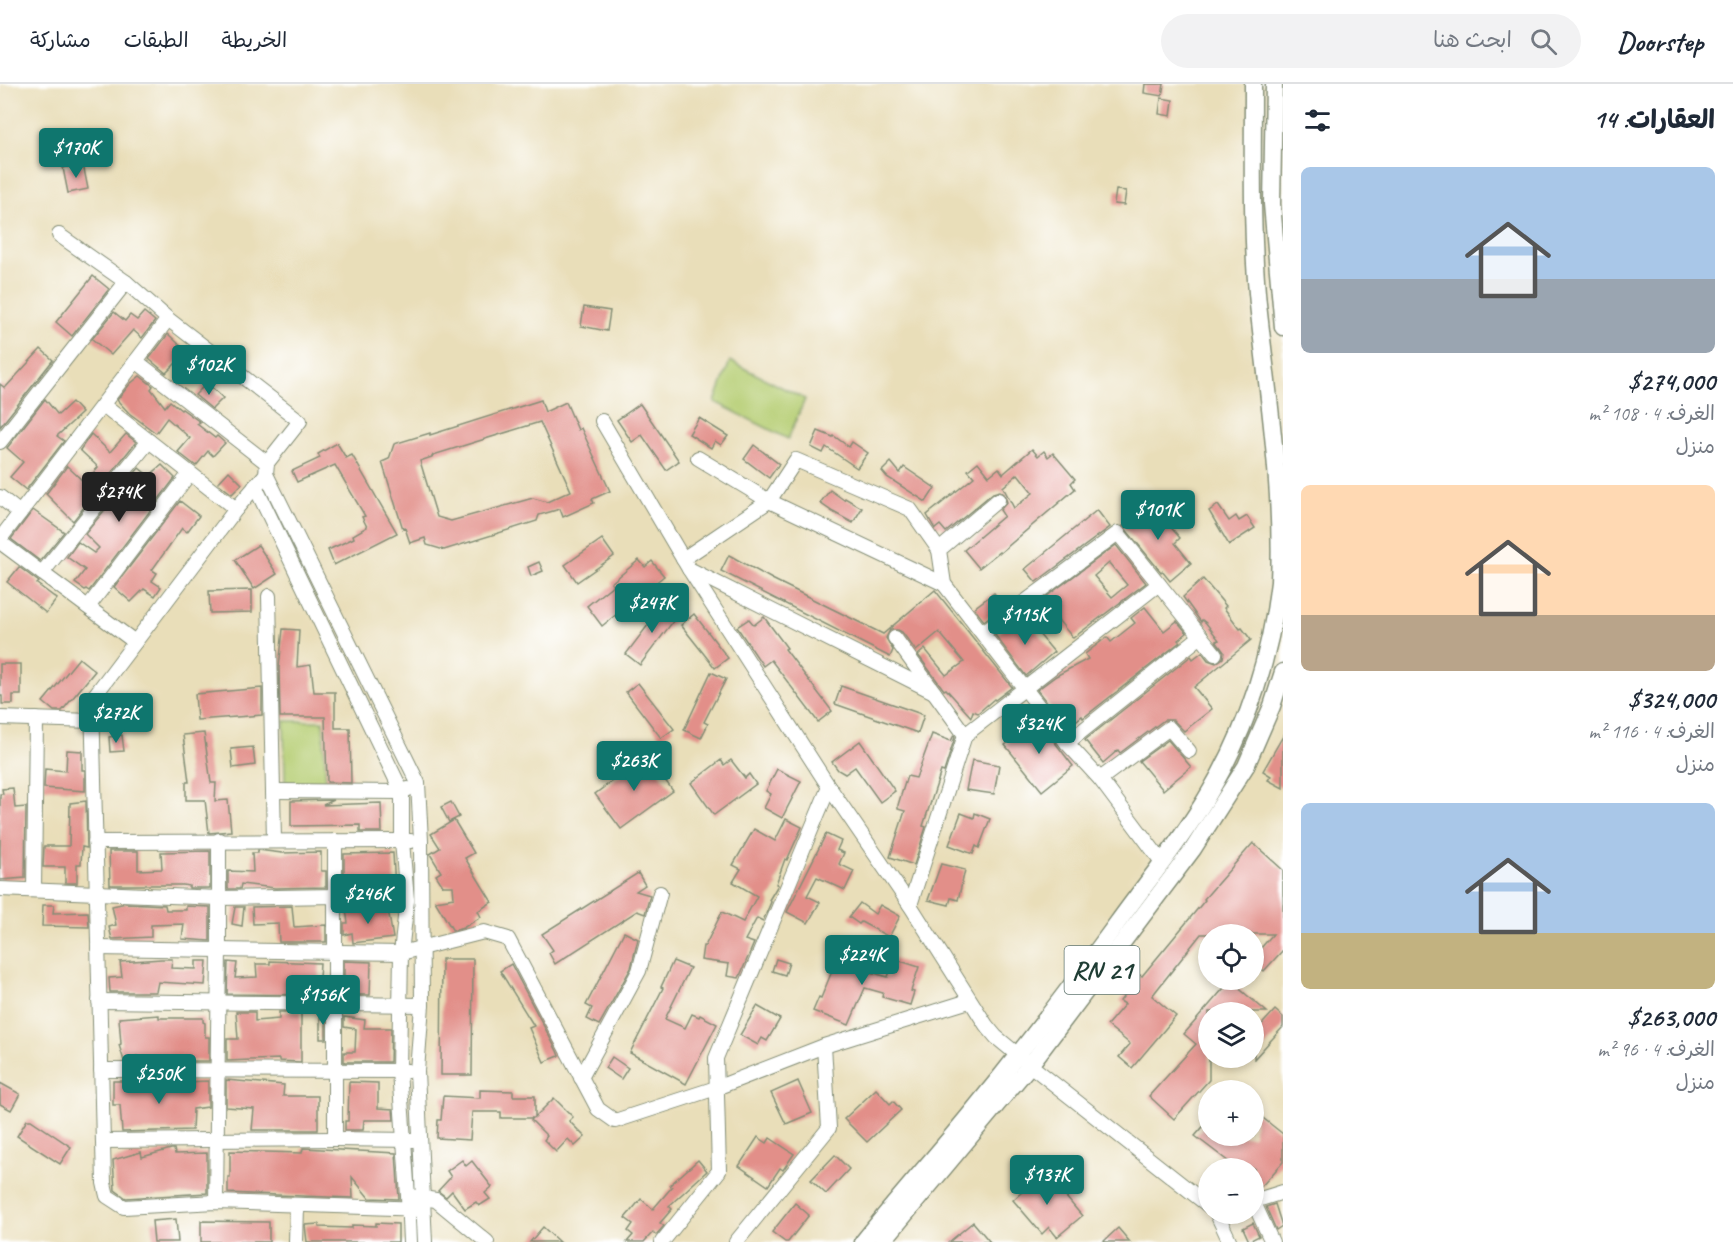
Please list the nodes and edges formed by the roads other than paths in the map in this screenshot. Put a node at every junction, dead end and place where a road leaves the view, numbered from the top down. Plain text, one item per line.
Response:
1 (1253, 84) edge
2 (1274, 84) edge
3 (59, 235) dead end
4 (126, 282) junction
5 (168, 319) junction
6 (1283, 327) edge
7 (136, 361) junction
8 (103, 405) junction
9 (602, 421) dead end
10 (149, 441) junction
11 (0, 442) edge
12 (698, 458) dead end
13 (266, 468) junction
14 (190, 473) junction
15 (255, 486) junction
16 (0, 497) edge
17 (998, 500) dead end
18 (770, 501) junction
19 (236, 509) junction
20 (20, 513) junction
21 (0, 540) edge
22 (939, 550) junction
23 (686, 564) junction
24 (42, 573) junction
25 (944, 584) junction
26 (1159, 584) junction
27 (269, 596) dead end
28 (88, 607) junction
29 (983, 633) junction
30 (1201, 636) junction
31 (895, 638) dead end
32 (135, 642) junction
33 (1215, 654) dead end
34 (1283, 672) edge
35 (1025, 688) junction
36 (934, 692) junction
37 (0, 718) edge
38 (36, 719) junction
39 (92, 721) junction
40 (965, 735) junction
41 (1067, 743) junction
42 (1189, 751) dead end
43 (1100, 779) junction
44 (418, 783) junction
45 (829, 787) junction
46 (273, 791) junction
47 (402, 792) junction
48 (219, 840) junction
49 (274, 841) junction
50 (335, 841) junction
51 (402, 841) junction
52 (421, 841) junction
53 (95, 842) junction
54 (1162, 862) junction
55 (0, 889) edge
56 (34, 890) junction
57 (660, 892) dead end
58 (97, 893) junction
59 (336, 896) junction
60 (219, 898) junction
61 (406, 900) junction
62 (910, 905) junction
63 (98, 948) junction
64 (420, 948) junction
65 (219, 950) junction
66 (336, 952) junction
67 (401, 953) junction
68 (99, 1001) junction
69 (969, 1001) junction
70 (217, 1002) junction
71 (335, 1004) junction
72 (400, 1005) junction
73 (422, 1005) junction
74 (824, 1046) junction
75 (1024, 1060) junction
76 (101, 1070) junction
77 (217, 1070) junction
78 (335, 1071) junction
79 (399, 1071) junction
80 (417, 1071) junction
81 (582, 1078) junction
82 (717, 1088) junction
83 (335, 1139) junction
84 (404, 1140) junction
85 (419, 1140) junction
86 (103, 1141) junction
87 (216, 1141) junction
88 (1283, 1191) edge
89 (1198, 1197) edge
90 (1264, 1198) edge
91 (216, 1202) junction
92 (415, 1203) junction
93 (297, 1206) junction
94 (1222, 1224) edge
95 (1264, 1224) edge
96 (873, 1241) edge
97 (296, 1242) edge
98 (410, 1242) edge
99 (425, 1242) edge
100 (487, 1242) edge
101 (662, 1242) edge
102 (736, 1242) edge
103 (1230, 1242) edge
104 (1272, 1242) edge

1 - 54 main road, RN 21
2 - 6 main road
3 - 4 street
4 - 5 street
4 - 11 street
5 - 7 street
5 - 13 street
7 - 8 street
7 - 13 street
8 - 10 street
8 - 20 street
9 - 23 street
10 - 14 street
10 - 24 street
12 - 18 street
13 - 15 street
13 - 44 street
14 - 19 street
14 - 28 street
15 - 19 street
15 - 47 street
16 - 20 street
17 - 22 street
18 - 22 street
18 - 23 street
18 - 25 street
19 - 32 street
20 - 21 street
21 - 24 street
22 - 25 street
23 - 36 street
23 - 45 street
24 - 28 street
25 - 29 street
26 - 29 street
26 - 30 street
26 - 35 street
27 - 46 street
28 - 32 street
29 - 35 street
30 - 33 street
30 - 41 street
31 - 36 street
32 - 39 street
34 - 75 main road, RN 21
35 - 40 street
35 - 41 street
36 - 40 street
37 - 38 street
38 - 39 street
38 - 56 street
39 - 53 street
40 - 62 street
41 - 43 street
42 - 43 street
43 - 54 street
44 - 47 street
44 - 52 street
45 - 62 street
45 - 82 street
46 - 47 street
46 - 49 street
47 - 51 street
48 - 49 street
48 - 53 street
48 - 60 street
49 - 50 street
50 - 51 street
50 - 59 street
51 - 52 street
51 - 61 street
52 - 64 street
53 - 58 street
54 - 75 main road, RN 21
55 - 56 street
56 - 58 street
57 - 81 street
58 - 60 street
58 - 63 street
59 - 60 street
59 - 61 street
59 - 66 street
60 - 65 street
61 - 67 street
62 - 69 street
63 - 65 street
63 - 68 street
64 - 67 street
64 - 73 street
64 - 81 street
65 - 66 street
65 - 70 street
66 - 67 street
66 - 71 street
67 - 72 street
68 - 70 street
68 - 76 street
69 - 74 street
69 - 75 street
70 - 71 street
70 - 77 street
71 - 72 street
71 - 78 street
72 - 73 street
72 - 79 street
73 - 80 street
74 - 82 street
74 - 102 street
75 - 89 street
75 - 96 main road, RN 21
76 - 77 street
76 - 86 street
77 - 78 street
77 - 87 street
78 - 79 street
78 - 83 street
79 - 80 street
79 - 84 street
80 - 85 street
81 - 82 street
82 - 101 street
83 - 84 street
83 - 87 street
84 - 85 street
84 - 92 street
85 - 92 street
86 - 87 street
86 - 91 street
87 - 91 street
88 - 90 street
91 - 93 street
92 - 93 street
92 - 98 street
92 - 99 street
92 - 100 street
93 - 97 street
94 - 103 street
95 - 104 street

